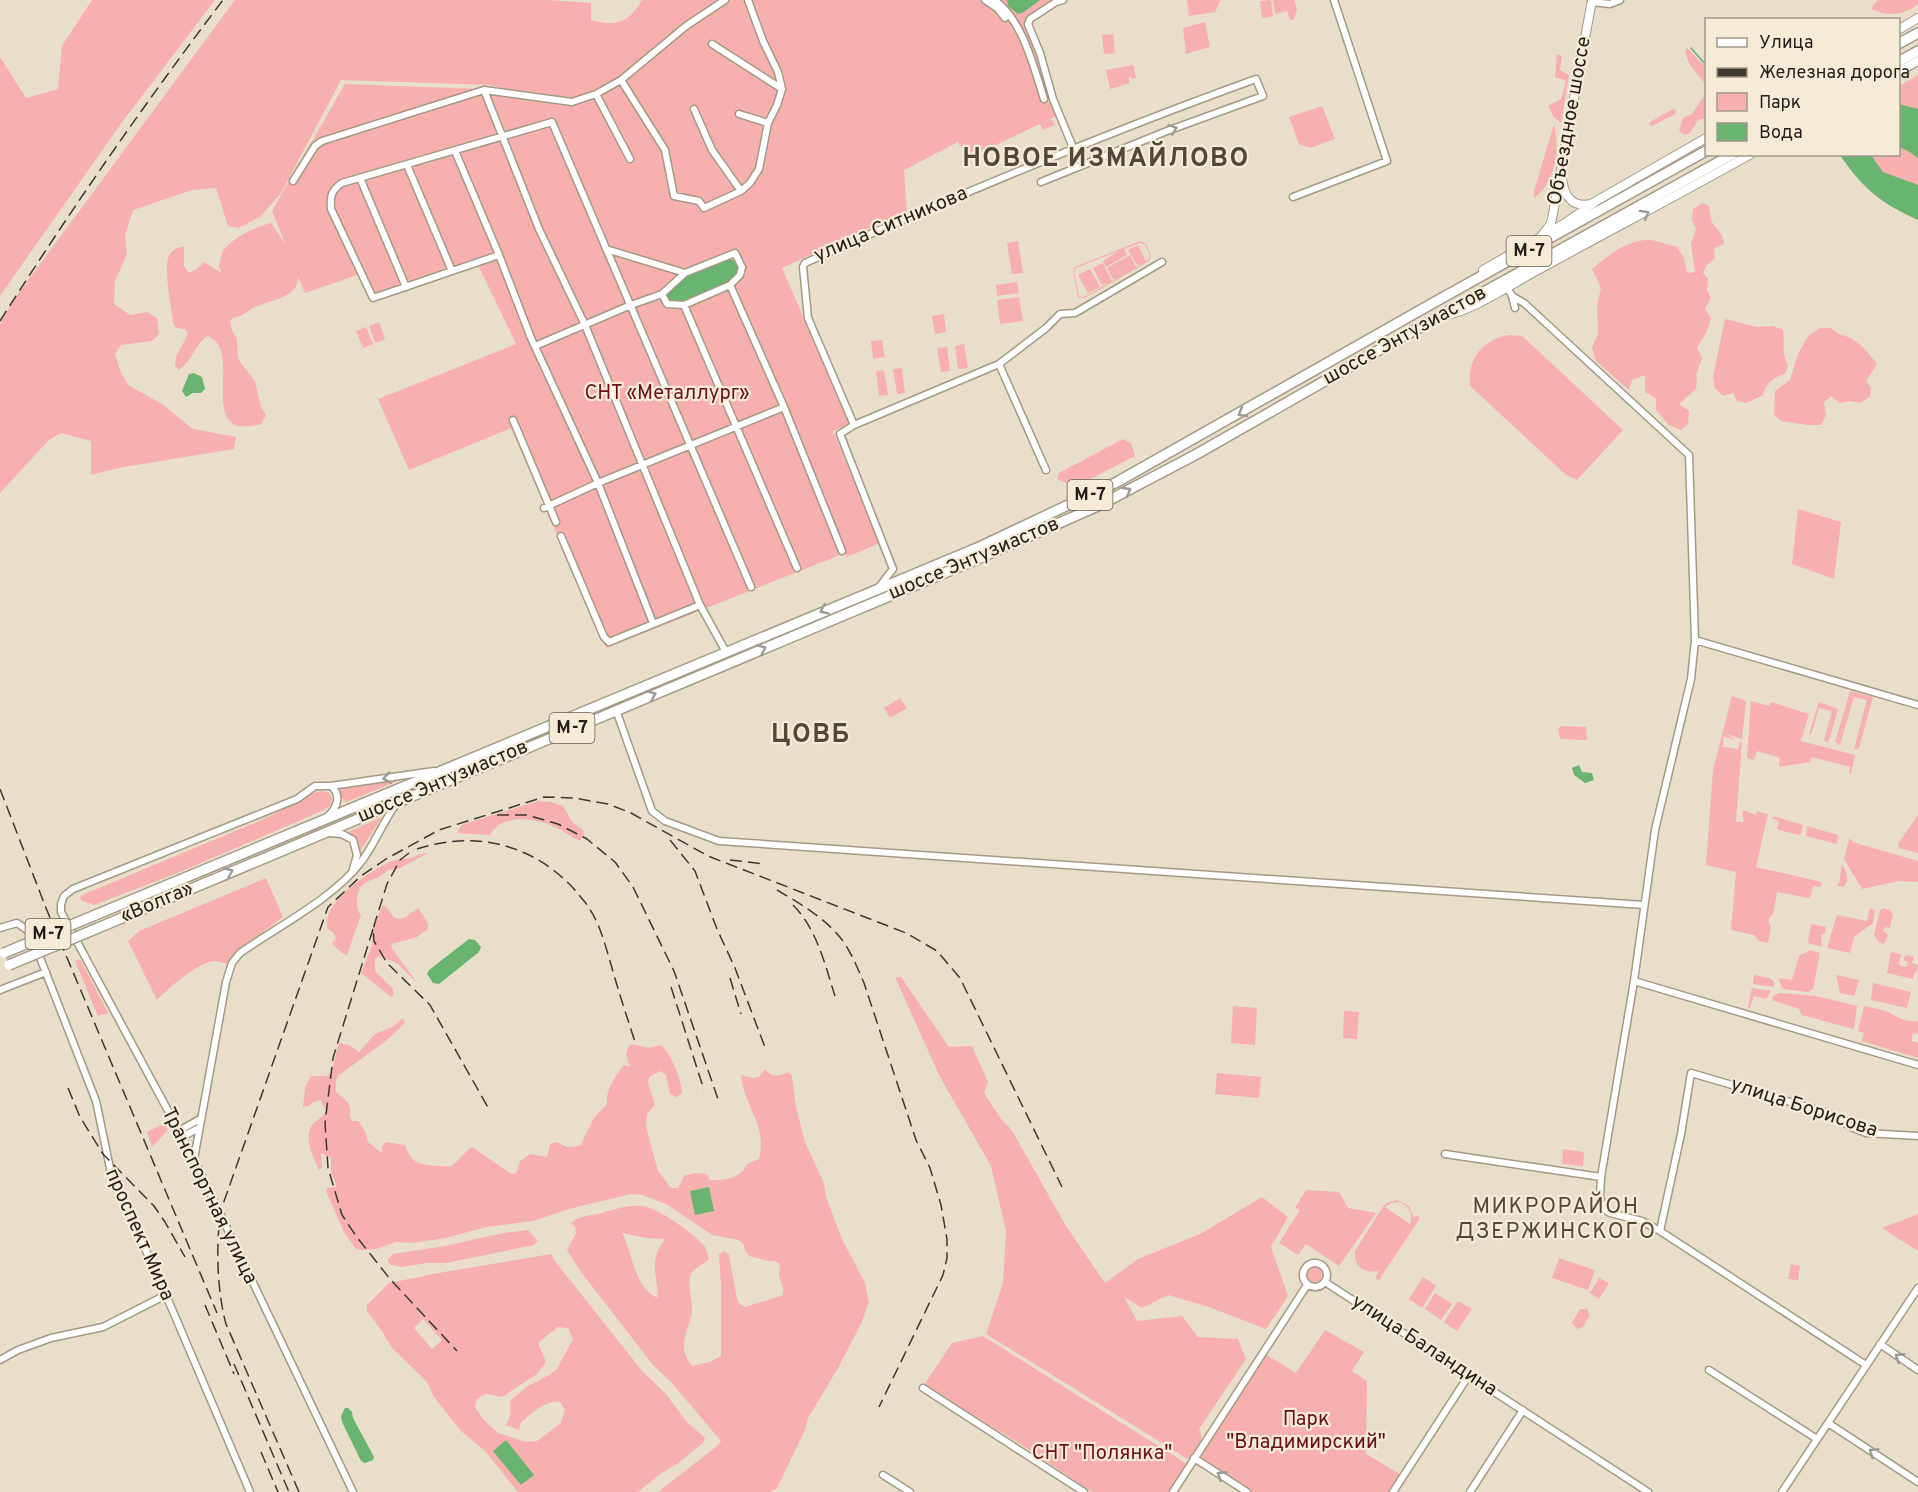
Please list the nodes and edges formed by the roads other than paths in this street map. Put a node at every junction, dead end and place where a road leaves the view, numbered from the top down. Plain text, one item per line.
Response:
1 (725, 0) edge
2 (748, 0) edge
3 (985, 0) edge
4 (1064, 0) edge
5 (1334, 0) edge
6 (1620, 0) edge
7 (996, 1) edge
8 (1592, 1) edge
9 (1005, 18) dead end
10 (1918, 18) edge
11 (1900, 29) edge
12 (1918, 33) edge
13 (1900, 43) edge
14 (712, 44) dead end
15 (1918, 51) edge
16 (1900, 61) edge
17 (1918, 61) edge
18 (1900, 71) edge
19 (621, 80) junction
20 (782, 89) junction
21 (484, 90) junction
22 (596, 94) junction
23 (1044, 99) dead end
24 (694, 109) dead end
25 (739, 114) dead end
26 (768, 123) junction
27 (503, 136) junction
28 (1705, 139) edge
29 (1074, 150) junction
30 (455, 151) junction
31 (1705, 152) edge
32 (1729, 156) edge
33 (1747, 156) edge
34 (630, 159) dead end
35 (407, 165) junction
36 (1562, 170) junction
37 (360, 178) junction
38 (293, 181) dead end
39 (1041, 182) dead end
40 (741, 191) junction
41 (1293, 198) dead end
42 (1594, 203) junction
43 (1540, 238) junction
44 (606, 249) junction
45 (499, 255) junction
46 (1162, 262) dead end
47 (452, 271) junction
48 (685, 273) junction
49 (730, 285) junction
50 (406, 287) junction
51 (1507, 287) junction
52 (662, 294) junction
53 (1512, 296) junction
54 (1433, 303) junction
55 (631, 305) junction
56 (684, 305) junction
57 (1515, 308) dead end
58 (1442, 316) junction
59 (585, 325) junction
60 (535, 346) junction
61 (999, 364) junction
62 (784, 407) junction
63 (513, 420) dead end
64 (854, 425) junction
65 (737, 427) junction
66 (691, 445) junction
67 (644, 465) junction
68 (1046, 470) dead end
69 (598, 483) junction
70 (546, 507) junction
71 (556, 522) dead end
72 (561, 536) dead end
73 (842, 550) dead end
74 (796, 568) dead end
75 (751, 587) dead end
76 (878, 588) junction
77 (700, 605) junction
78 (653, 623) junction
79 (1695, 640) junction
80 (726, 652) junction
81 (1918, 705) edge
82 (616, 710) junction
83 (443, 769) junction
84 (331, 786) junction
85 (400, 800) junction
86 (325, 818) junction
87 (308, 825) joint
88 (317, 834) junction
89 (351, 872) junction
90 (1644, 905) junction
91 (0, 928) edge
92 (2, 953) edge
93 (4, 967) edge
94 (46, 972) junction
95 (1634, 981) junction
96 (0, 990) edge
97 (1918, 1065) edge
98 (201, 1119) junction
99 (199, 1128) junction
100 (180, 1134) junction
101 (1918, 1136) edge
102 (1445, 1154) dead end
103 (194, 1160) junction
104 (1601, 1177) junction
105 (1660, 1231) junction
106 (1325, 1282) junction
107 (1307, 1285) junction
108 (1918, 1288) edge
109 (166, 1295) junction
110 (1880, 1344) junction
111 (0, 1360) edge
112 (1866, 1365) junction
113 (1709, 1370) dead end
114 (1918, 1370) edge
115 (1469, 1375) junction
116 (923, 1388) dead end
117 (1523, 1410) junction
118 (1828, 1423) junction
119 (1817, 1439) junction
120 (1194, 1458) junction
121 (883, 1475) dead end
122 (1918, 1482) edge
123 (1472, 1491) edge
124 (250, 1492) edge
125 (352, 1492) edge
126 (910, 1492) edge
127 (1084, 1492) edge
128 (1173, 1492) edge
129 (1247, 1492) edge
130 (1393, 1492) edge
131 (1648, 1492) edge
132 (1782, 1492) edge

1 - 19 street
2 - 20 street
3 - 9 street
4 - 29 street
5 - 41 street
6 - 8 street
7 - 23 street
8 - 36 main road, Объездное шоссе
10 - 11 main road
12 - 13 highway
14 - 20 street
15 - 16 highway
17 - 18 main road
19 - 22 street
19 - 40 street
20 - 26 street
21 - 22 street
21 - 27 street
21 - 38 street
22 - 34 street
24 - 40 street
25 - 26 street
26 - 40 street
27 - 30 street
27 - 44 street
27 - 59 street
28 - 42 main road
39 -> 29 street
29 - 64 street, улица Ситникова
30 - 35 street
30 - 45 street
31 - 54 highway, шоссе Энтузиастов / М-7
32 - 58 highway, шоссе Энтузиастов / М-7
51 -> 33 main road
35 - 37 street
35 - 47 street
36 - 42 main road
36 - 43 main road, Объездное шоссе
37 - 50 street
37 - 50 street
42 - 43 main road
43 - 54 main road
44 - 48 street
44 - 55 street
45 - 47 street
45 - 60 street
46 - 61 street
47 - 50 street
48 - 49 street
48 - 52 street
49 - 56 street
49 - 62 street
51 - 53 street
51 - 58 main road
52 - 55 street
52 - 56 street
53 - 57 street
53 - 79 street
54 -> 76 highway, шоссе Энтузиастов / М-7
55 - 59 street
55 - 66 street
56 - 65 street
82 -> 58 highway, шоссе Энтузиастов / М-7
59 - 60 street
59 - 67 street
60 - 69 street
61 - 64 street
61 - 68 street
62 - 65 street
62 - 73 street
63 - 70 street
64 - 76 street
65 - 66 street
65 - 74 street
66 - 67 street
66 - 75 street
67 - 69 street
67 - 77 street
69 - 70 street
69 - 78 street
70 - 71 street
72 - 78 street
76 -> 80 highway, шоссе Энтузиастов / М-7
77 - 78 street
77 - 80 street
79 - 81 street
79 - 90 street
80 - 83 highway, шоссе Энтузиастов / М-7
82 - 85 highway, шоссе Энтузиастов / М-7
82 - 90 street
83 -> 84 street
83 - 86 highway, шоссе Энтузиастов / М-7
84 - 86 street
84 - 100 street, Транспортная улица
85 - 88 highway, шоссе Энтузиастов / М-7
85 - 89 street
86 - 87 highway, шоссе Энтузиастов / М-7
87 - 92 highway, «Волга» / М-7, bridge
88 - 89 street
93 -> 88 highway, «Волга» / М-7, bridge
89 - 98 street
90 - 95 street
91 - 94 street, проспект Мира
94 - 96 street
94 - 109 street, проспект Мира
95 - 97 street
95 - 104 street
98 - 99 street
98 - 100 street
99 - 100 street
99 - 103 street
100 - 103 street, Транспортная улица
101 - 105 street, улица Борисова
102 - 104 street
103 - 125 street, Транспортная улица
104 - 105 street
105 - 112 street
106 - 107 street
106 - 107 street
106 - 115 street, улица Баландина
107 - 120 street
108 - 110 street
109 - 111 street
109 - 124 street, проспект Мира
110 - 112 street
114 -> 110 street
112 - 118 street
113 - 119 street
115 - 117 street, улица Баландина
115 - 130 street
116 - 127 street
117 - 123 street
117 - 131 street, улица Баландина
118 - 119 street
122 -> 118 street
119 - 132 street
120 - 128 street
129 -> 120 street
121 - 126 street

